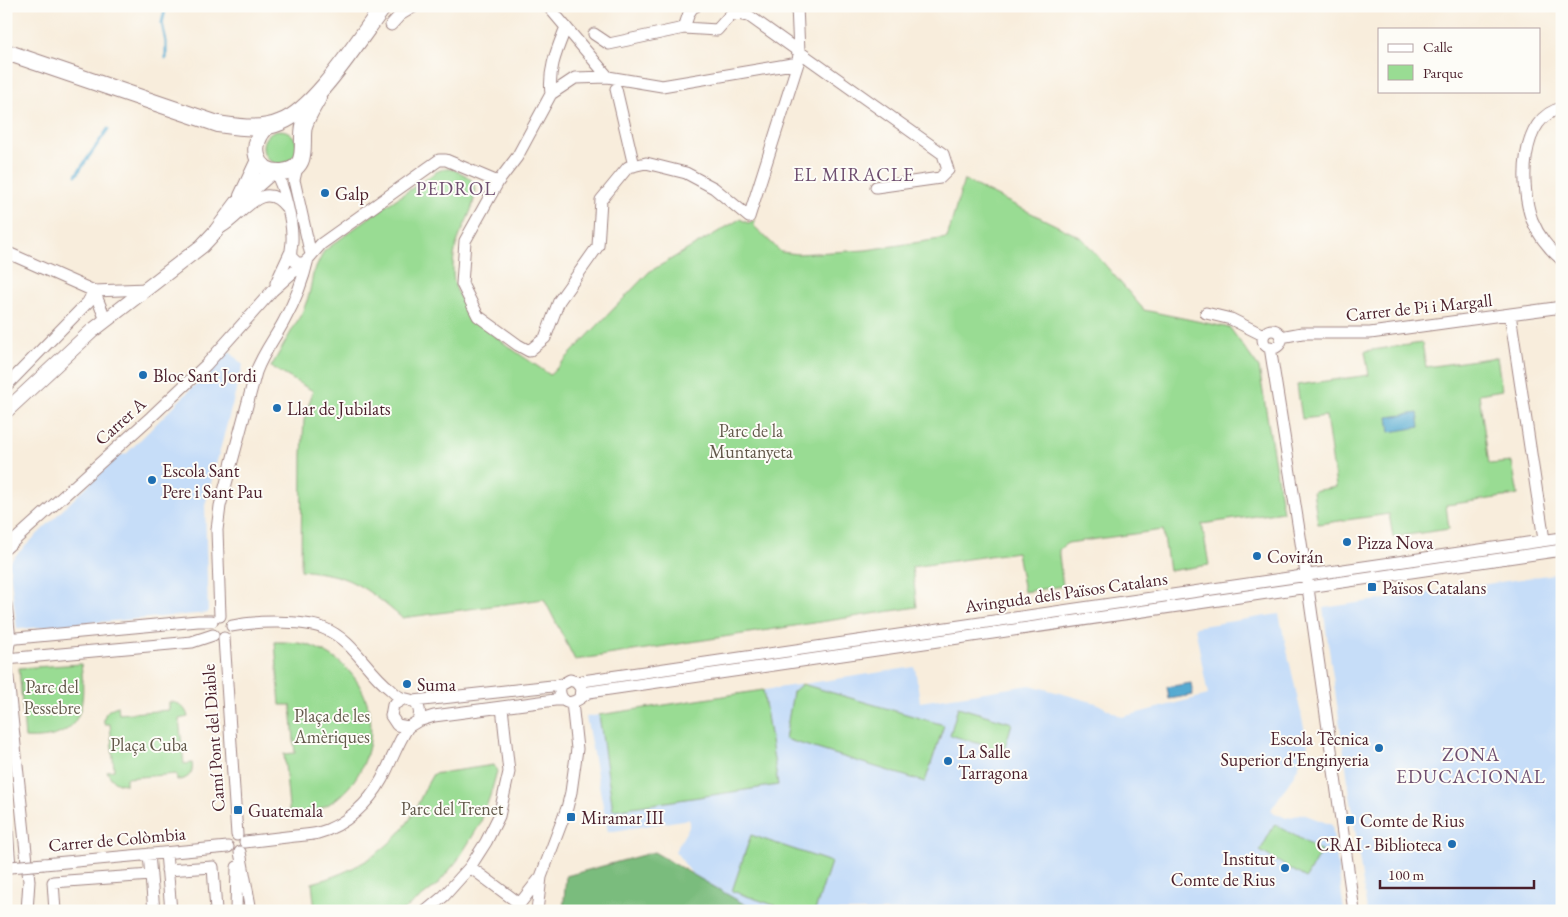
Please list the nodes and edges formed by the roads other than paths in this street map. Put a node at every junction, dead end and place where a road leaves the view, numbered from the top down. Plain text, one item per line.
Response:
1 (384, 6) edge
2 (415, 6) edge
3 (548, 6) edge
4 (696, 6) edge
5 (796, 6) edge
6 (730, 9) edge
7 (391, 25) dead end
8 (566, 27) junction
9 (684, 28) junction
10 (594, 34) dead end
11 (6, 52) edge
12 (799, 58) junction
13 (608, 77) junction
14 (616, 89) dead end
15 (321, 90) junction
16 (551, 94) junction
17 (1562, 108) edge
18 (218, 124) junction
19 (273, 125) junction
20 (303, 142) junction
21 (257, 157) junction
22 (298, 163) junction
23 (634, 166) junction
24 (274, 171) junction
25 (498, 182) junction
26 (876, 187) dead end
27 (237, 203) junction
28 (288, 209) junction
29 (216, 230) junction
30 (6, 252) edge
31 (302, 253) junction
32 (1562, 260) edge
33 (293, 272) junction
34 (146, 288) junction
35 (94, 291) junction
36 (272, 291) junction
37 (293, 297) junction
38 (1562, 307) edge
39 (1206, 313) dead end
40 (1510, 314) junction
41 (106, 320) junction
42 (1263, 335) junction
43 (1281, 337) junction
44 (1270, 348) junction
45 (6, 386) edge
46 (6, 411) edge
47 (1562, 538) edge
48 (1544, 540) junction
49 (6, 548) edge
50 (1562, 550) edge
51 (1306, 574) junction
52 (1308, 586) junction
53 (6, 605) edge
54 (216, 619) junction
55 (187, 622) junction
56 (232, 626) junction
57 (218, 637) junction
58 (8, 639) edge
59 (192, 642) junction
60 (6, 658) edge
61 (576, 682) junction
62 (561, 685) junction
63 (408, 700) junction
64 (572, 700) junction
65 (502, 707) junction
66 (413, 724) junction
67 (6, 816) edge
68 (237, 846) junction
69 (166, 853) junction
70 (149, 854) junction
71 (7, 867) edge
72 (470, 867) junction
73 (168, 870) junction
74 (151, 875) junction
75 (541, 877) junction
76 (517, 907) edge
77 (27, 911) edge
78 (55, 911) edge
79 (154, 911) edge
80 (171, 911) edge
81 (216, 911) edge
82 (236, 911) edge
83 (251, 911) edge
84 (426, 911) edge
85 (537, 911) edge
86 (1354, 911) edge

1 - 15 main road
2 - 7 street
3 - 8 street
4 - 9 street
5 - 12 street
6 - 9 street
6 - 12 street
8 - 13 street
8 - 16 street
9 - 10 street
11 - 18 main road
12 - 13 street
12 - 23 street
12 - 26 street
13 - 16 street
14 - 23 street
15 - 19 main road
15 - 20 main road
16 - 25 street
17 - 32 street
18 - 19 main road
18 - 21 main road
19 - 20 main road
19 - 21 main road
20 - 22 main road
21 - 24 main road
21 - 27 street
22 - 24 main road
22 - 31 street
23 - 25 street
24 - 27 street
24 - 28 street
25 - 31 street
27 - 29 street
28 - 29 street
28 - 31 street
29 - 34 street
30 - 35 street
31 - 33 street
31 - 36 street, Carrer A
31 - 37 street
33 - 36 street, Carrer A
33 - 37 street
34 - 35 street
34 - 41 street
35 - 41 street
35 - 45 street
36 - 37 street
36 - 49 street, Carrer A
37 - 54 street
38 - 40 street, Carrer de Pi i Margall
39 - 42 street
40 - 43 street, Carrer de Pi i Margall
40 - 48 street
41 - 46 street
42 - 43 street
42 - 44 street
43 - 44 street
44 - 51 street
47 - 48 street, Avinguda dels Països Catalans
48 - 51 street, Avinguda dels Països Catalans
50 - 52 street, Avinguda dels Països Catalans
51 - 52 street
51 - 61 street, Avinguda dels Països Catalans
52 - 64 street, Avinguda dels Països Catalans
52 - 86 street
53 - 58 street
54 - 55 street
54 - 56 street
54 - 57 street
55 - 58 street
55 - 59 street
56 - 57 street
56 - 63 street
57 - 59 street
57 - 68 street, Camí Pont del Diable
58 - 60 street
59 - 60 street
60 - 77 street
61 - 62 street
61 - 64 street
62 - 63 street
62 - 64 street
63 - 66 street
63 - 66 street
64 - 65 street, Avinguda dels Països Catalans
64 - 75 street
65 - 66 street, Avinguda dels Països Catalans
65 - 72 street
66 - 68 street, Carrer de Colòmbia
67 - 71 street
68 - 69 street, Carrer de Colòmbia
68 - 82 street, Camí Pont del Diable
68 - 83 street
69 - 70 street, Carrer de Colòmbia
69 - 73 street
70 - 71 street, Carrer de Colòmbia, bridge
70 - 74 street
72 - 76 street
72 - 84 street
73 - 80 street
73 - 81 street
74 - 78 street
74 - 79 street
75 - 76 street
75 - 85 street

